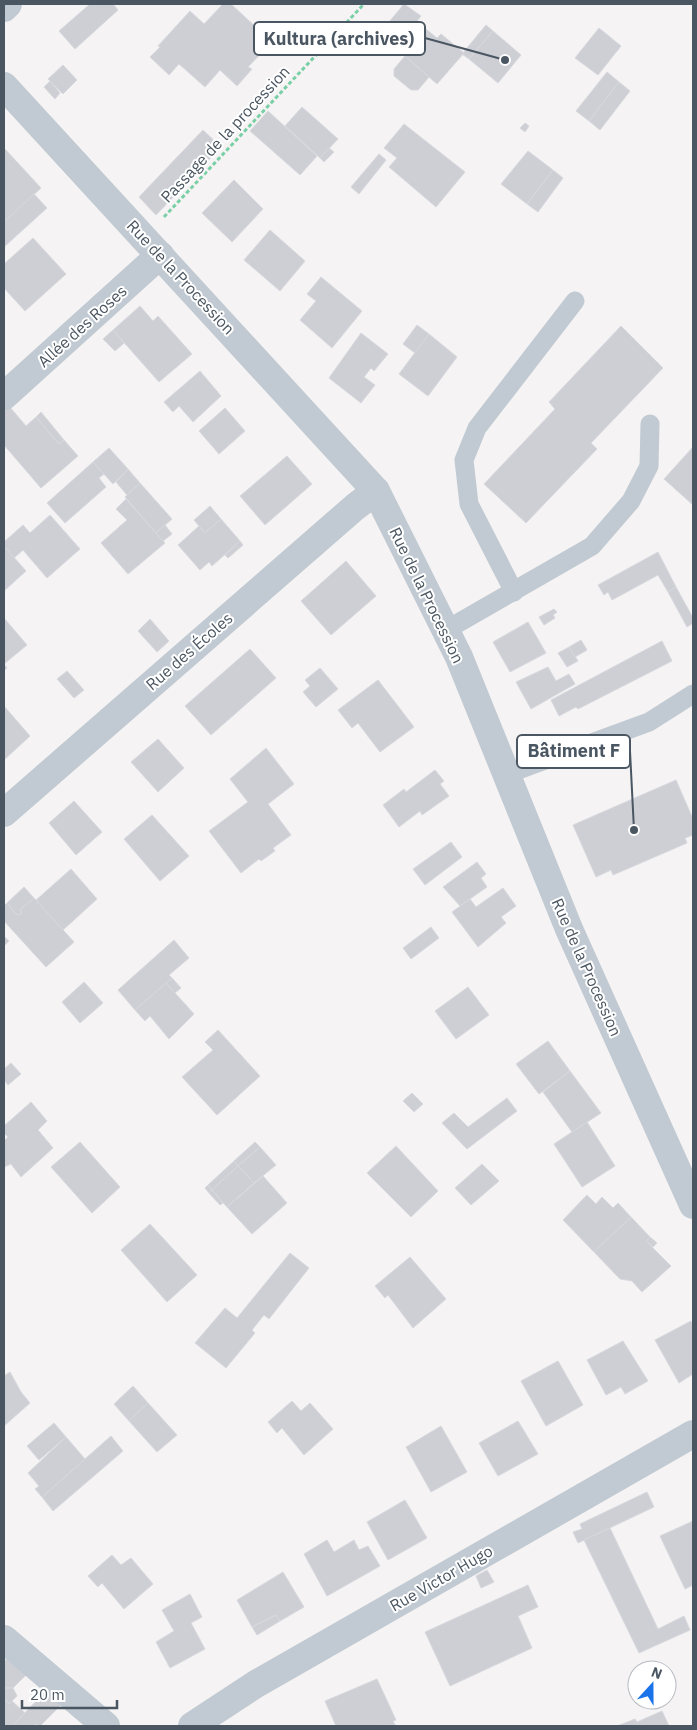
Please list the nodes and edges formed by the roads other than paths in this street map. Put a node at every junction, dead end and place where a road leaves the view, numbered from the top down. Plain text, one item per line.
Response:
1 (8, 4) edge
2 (4, 8) edge
3 (4, 86) edge
4 (152, 246) junction
5 (575, 301) dead end
6 (4, 396) edge
7 (650, 424) dead end
8 (376, 491) junction
9 (514, 592) junction
10 (446, 630) junction
11 (693, 694) edge
12 (507, 774) junction
13 (4, 813) edge
14 (693, 1205) edge
15 (693, 1434) edge
16 (4, 1640) edge
17 (106, 1726) edge
18 (192, 1726) edge

1 - 2 street
3 - 4 street, Rue de la Procession
4 - 6 street, Allée des Roses
4 - 8 street, Rue de la Procession
5 - 9 lane
7 - 9 lane
8 - 10 street, Rue de la Procession
8 - 13 street, Rue des Écoles
9 - 10 lane
10 - 12 street, Rue de la Procession
11 - 12 lane
12 - 14 street, Rue de la Procession
15 - 18 street, Rue Victor Hugo
16 - 17 street

